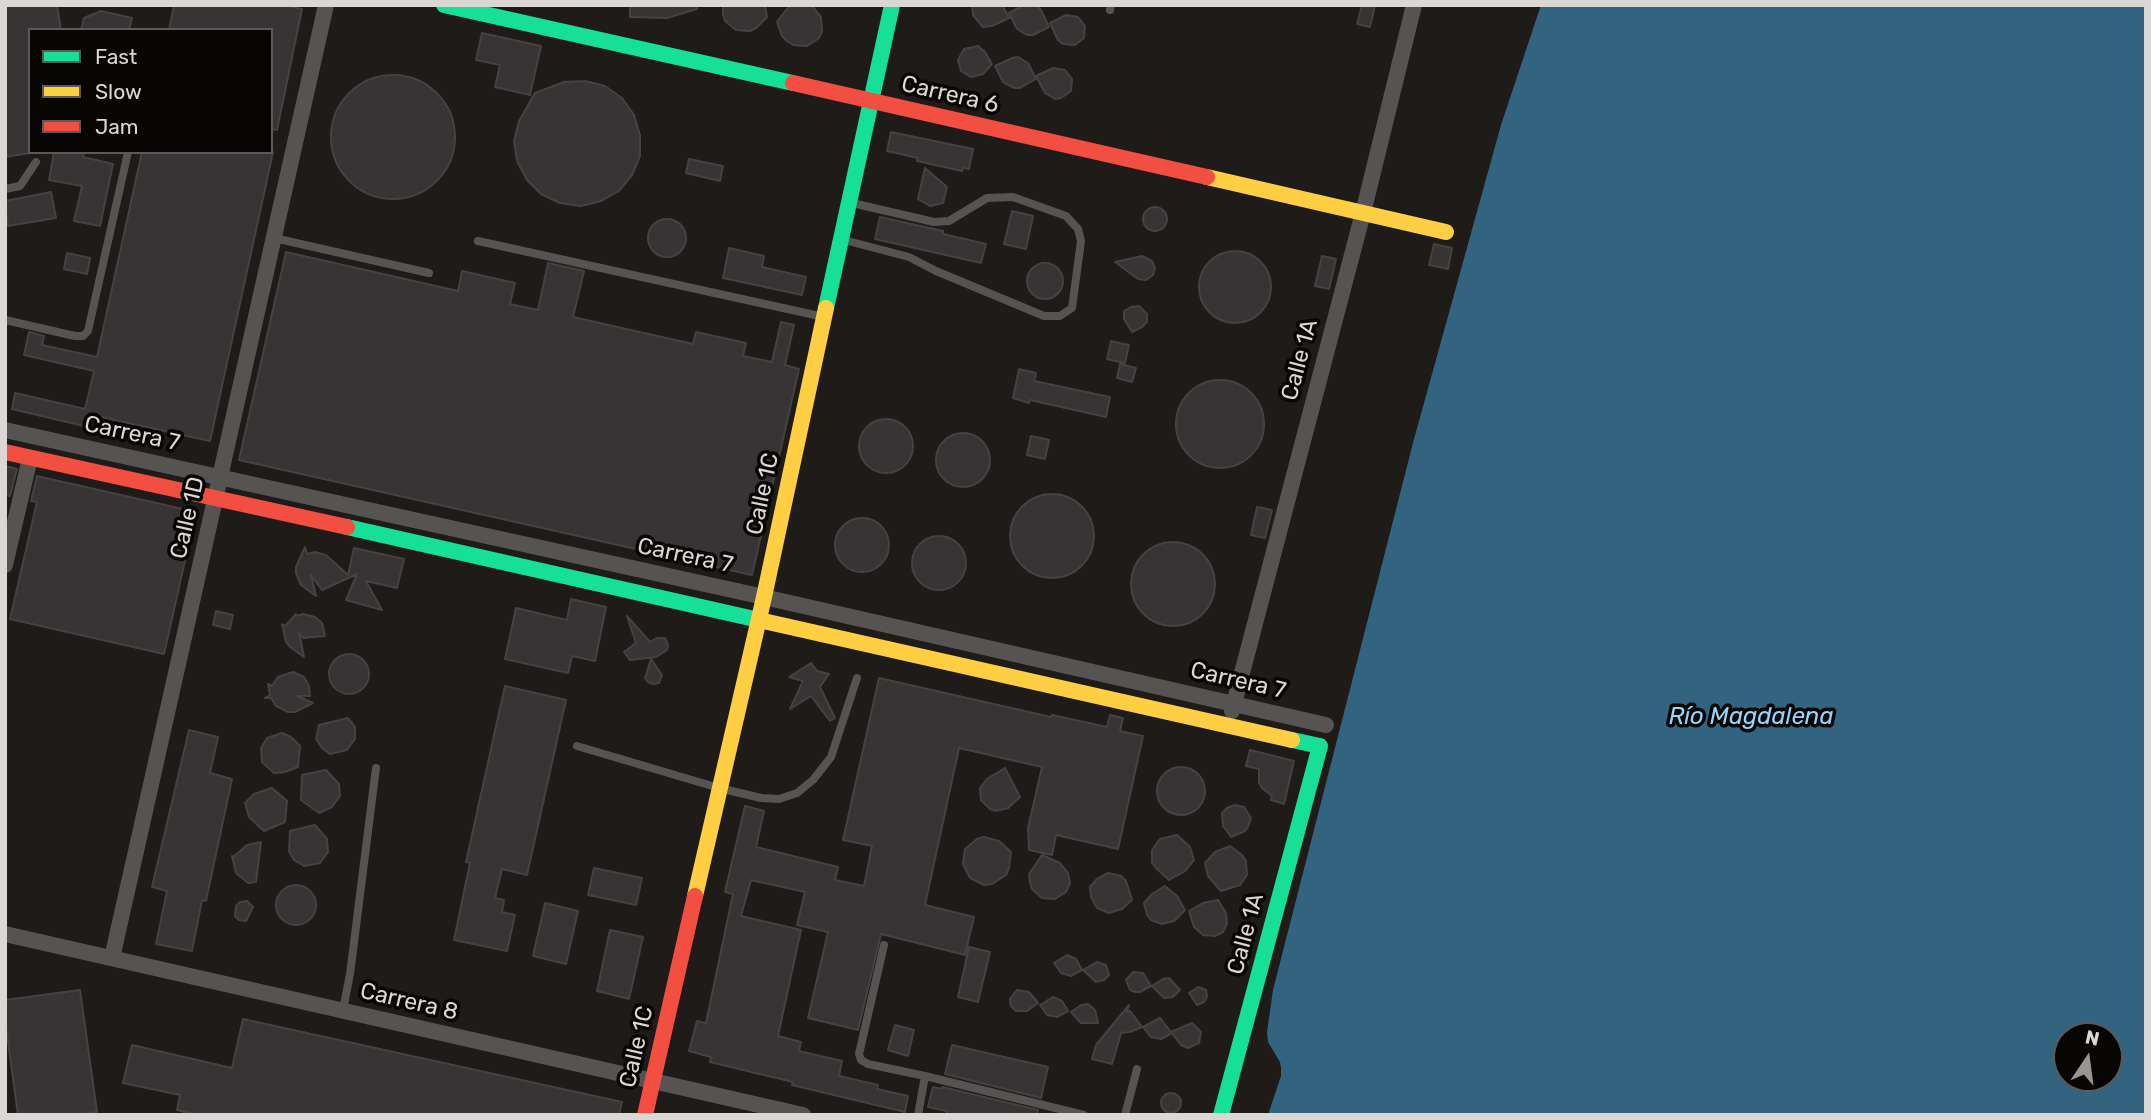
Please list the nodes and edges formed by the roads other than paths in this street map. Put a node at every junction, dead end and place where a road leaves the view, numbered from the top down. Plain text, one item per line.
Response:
1 (326, 5) edge
2 (444, 5) edge
3 (892, 5) edge
4 (1414, 5) edge
5 (871, 100) junction
6 (128, 154) edge
7 (36, 162) dead end
8 (5, 189) edge
9 (849, 202) junction
10 (1363, 213) junction
11 (1446, 232) dead end
12 (274, 238) junction
13 (841, 239) junction
14 (478, 241) dead end
15 (429, 273) dead end
16 (824, 317) junction
17 (5, 320) edge
18 (5, 430) edge
19 (34, 436) junction
20 (5, 452) edge
21 (30, 458) junction
22 (221, 477) junction
23 (216, 498) junction
24 (5, 565) edge
25 (764, 597) junction
26 (758, 620) junction
27 (866, 620) junction
28 (861, 643) junction
29 (1020, 655) junction
30 (857, 678) dead end
31 (1015, 678) junction
32 (1234, 703) junction
33 (1326, 725) joint
34 (1229, 726) junction
35 (1320, 746) junction
36 (577, 747) dead end
37 (376, 768) dead end
38 (719, 788) junction
39 (5, 934) edge
40 (884, 945) dead end
41 (113, 958) junction
42 (342, 1010) junction
43 (1137, 1069) dead end
44 (925, 1076) junction
45 (652, 1081) junction
46 (1072, 1113) edge
47 (645, 1115) edge
48 (803, 1115) edge
49 (918, 1115) edge
50 (1084, 1115) edge
51 (1125, 1115) edge
52 (1221, 1115) edge

1 - 12 street, Calle 1D
2 - 5 street, Carrera 6
3 - 5 street, Calle 1C
4 - 10 street, Calle 1A
5 - 9 street, Calle 1C
5 - 10 street, Carrera 6
6 - 17 lane
7 - 8 lane
9 - 13 street, Calle 1C
9 - 13 lane
10 - 11 street, Carrera 6
10 - 32 street, Calle 1A
12 - 15 lane
12 - 22 street, Calle 1D
13 - 16 street, Calle 1C
14 - 16 lane
16 - 25 street, Calle 1C
18 - 19 street, Carrera 7
19 - 21 lane
19 - 22 street, Carrera 7
20 - 21 street, Carrera 7
21 - 23 street, Carrera 7
21 - 24 street
22 - 23 street, Calle 1D
22 - 25 street, Carrera 7
23 - 26 street, Carrera 7
23 - 41 street, Calle 1D
25 - 26 street, Calle 1C
25 - 27 street, Carrera 7
26 - 28 street, Carrera 7
26 - 38 street, Calle 1C
27 - 28 lane
27 - 29 street, Carrera 7
28 - 31 street, Carrera 7
29 - 31 lane
29 - 32 street, Carrera 7
30 - 38 lane
31 - 34 street, Carrera 7
32 - 33 street, Carrera 7
32 - 34 street, Calle 1A
33 - 35 lane, Calle 1A
34 - 35 street, Carrera 7
35 - 52 street, Calle 1A
36 - 38 lane
37 - 42 lane
38 - 45 street, Calle 1C
39 - 41 street, Carrera 8
40 - 44 lane
41 - 42 street, Carrera 8
42 - 45 street, Carrera 8
43 - 51 lane
44 - 46 lane
44 - 49 lane
45 - 47 street, Calle 1C
45 - 48 street, Carrera 8
46 - 50 lane

